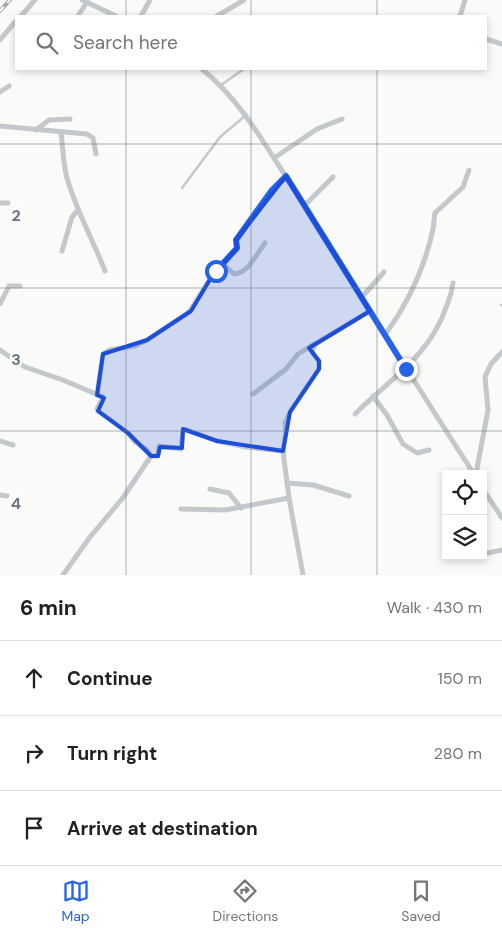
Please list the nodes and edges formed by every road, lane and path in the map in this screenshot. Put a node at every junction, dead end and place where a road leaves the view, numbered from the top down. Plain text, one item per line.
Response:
1 (35, 0) edge
2 (150, 0) edge
3 (244, 0) edge
4 (465, 0) edge
5 (84, 1) edge
6 (22, 15) edge
7 (78, 15) edge
8 (114, 15) edge
9 (142, 15) edge
10 (219, 15) edge
11 (460, 15) edge
12 (15, 24) edge
13 (487, 39) edge
14 (0, 40) edge
15 (502, 44) edge
16 (203, 70) edge
17 (243, 70) edge
18 (221, 85) junction
19 (9, 86) dead end
20 (0, 92) edge
21 (246, 116) junction
22 (70, 119) dead end
23 (342, 119) dead end
24 (0, 126) edge
25 (36, 130) junction
26 (61, 132) junction
27 (96, 154) dead end
28 (274, 158) junction
29 (469, 170) dead end
30 (286, 176) junction
31 (333, 177) dead end
32 (182, 188) dead end
33 (0, 203) edge
34 (8, 204) dead end
35 (305, 205) junction
36 (78, 210) junction
37 (265, 243) dead end
38 (62, 251) dead end
39 (223, 264) junction
40 (105, 271) dead end
41 (384, 272) dead end
42 (453, 283) dead end
43 (20, 286) dead end
44 (362, 297) junction
45 (0, 304) edge
46 (370, 311) junction
47 (385, 335) junction
48 (315, 344) junction
49 (0, 350) edge
50 (502, 352) edge
51 (406, 369) junction
52 (253, 394) dead end
53 (97, 395) junction
54 (373, 396) junction
55 (355, 414) dead end
56 (0, 442) edge
57 (13, 445) dead end
58 (429, 450) dead end
59 (283, 451) junction
60 (150, 456) junction
61 (472, 470) edge
62 (476, 470) edge
63 (287, 483) junction
64 (210, 489) dead end
65 (0, 495) edge
66 (487, 495) edge
67 (8, 496) dead end
68 (349, 496) dead end
69 (288, 498) junction
70 (241, 508) junction
71 (181, 509) dead end
72 (502, 518) edge
73 (502, 550) edge
74 (487, 553) edge
75 (63, 575) edge
76 (303, 575) edge

1 - 6 street
2 - 9 street
3 - 10 street
4 - 11 street
5 - 7 street
5 - 8 street
12 - 14 street
13 - 15 street
16 - 18 street
17 - 18 lane
18 - 21 street
19 - 20 street
21 - 28 street
21 - 32 lane
22 - 25 street
23 - 28 street
24 - 25 street
25 - 26 street
26 - 27 street
26 - 36 street
28 - 30 street
29 - 47 street
30 - 35 street
30 - 39 street
31 - 35 street
33 - 34 street
35 - 44 street
36 - 38 street
36 - 40 street
37 - 39 street
39 - 53 street
41 - 44 street
42 - 51 street
43 - 45 street
44 - 46 street
46 - 47 street
46 - 48 street
47 - 51 street
48 - 52 street
48 - 59 street
49 - 53 street
50 - 62 street
51 - 54 street
51 - 61 street
53 - 60 street
54 - 55 street
54 - 58 street
56 - 57 street
59 - 60 street
59 - 63 street
60 - 75 street
63 - 68 street
63 - 69 street
64 - 70 street
65 - 67 street
66 - 72 street
69 - 70 street
69 - 76 street
70 - 71 street
73 - 74 street

